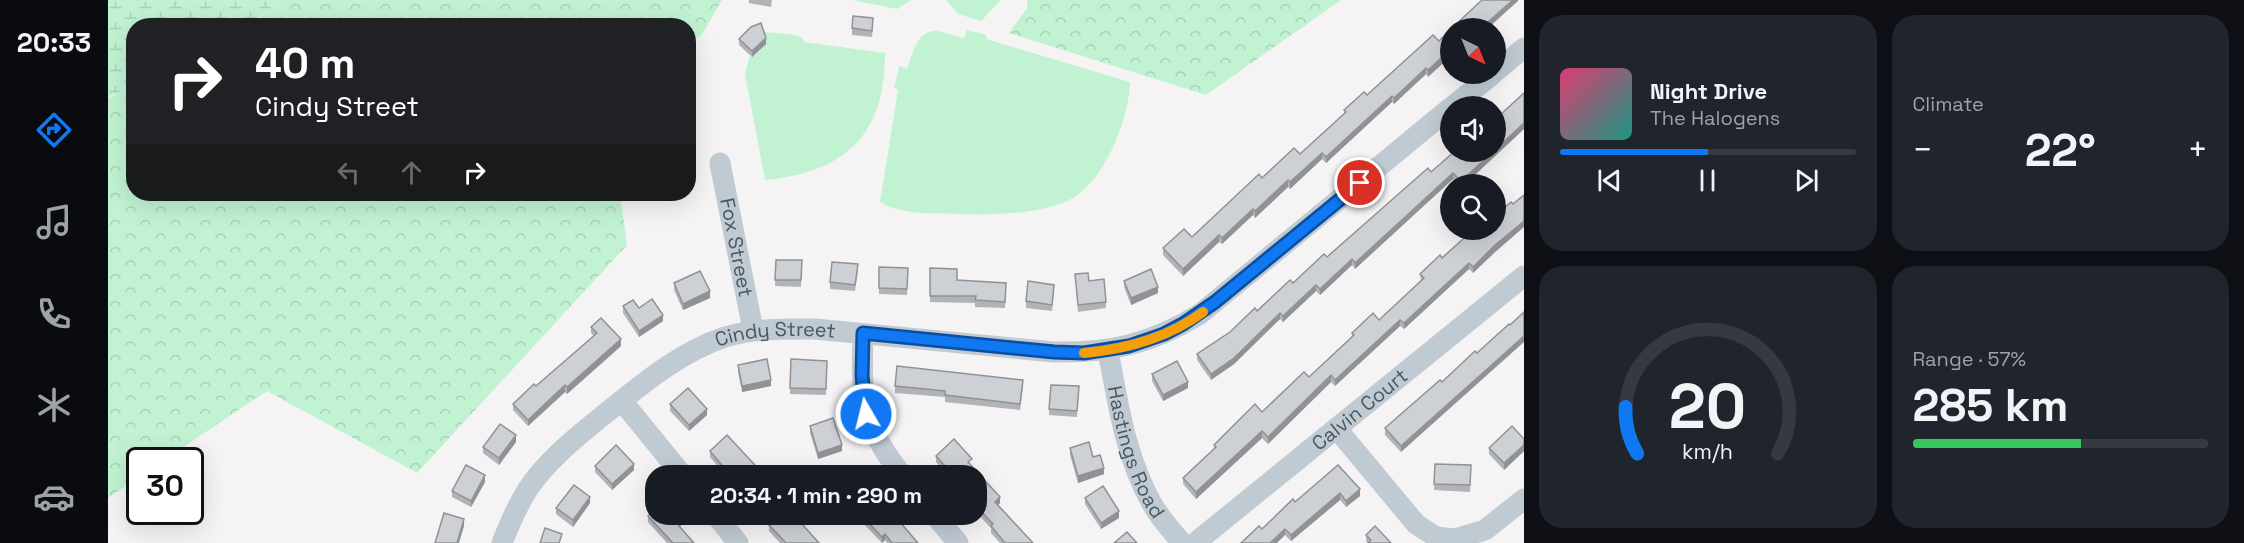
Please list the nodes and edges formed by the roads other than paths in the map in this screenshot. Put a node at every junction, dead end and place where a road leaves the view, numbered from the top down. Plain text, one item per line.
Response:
1 (1524, 48) edge
2 (1506, 62) edge
3 (1480, 84) edge
4 (1465, 96) edge
5 (1440, 117) edge
6 (720, 164) dead end
7 (1524, 276) edge
8 (753, 330) junction
9 (863, 333) junction
10 (1108, 351) junction
11 (622, 400) junction
12 (1337, 429) junction
13 (674, 465) edge
14 (895, 465) edge
15 (1524, 499) edge
16 (724, 525) edge
17 (943, 525) edge
18 (1445, 541) edge
19 (502, 543) edge
20 (738, 543) edge
21 (958, 543) edge
22 (1182, 543) edge
23 (1195, 543) edge

1 - 2 street, Cindy Street
3 - 4 street, Cindy Street
5 - 10 street, Cindy Street
6 - 8 street, Fox Street
7 - 12 street, Calvin Court
8 - 9 street, Cindy Street
8 - 11 street, Cindy Street
9 - 10 street, Cindy Street
9 - 14 street
10 - 22 street, Hastings Road
11 - 13 street
11 - 19 street, Cindy Street
12 - 18 street
12 - 23 street, Calvin Court
15 - 18 street
16 - 20 street
17 - 21 street

